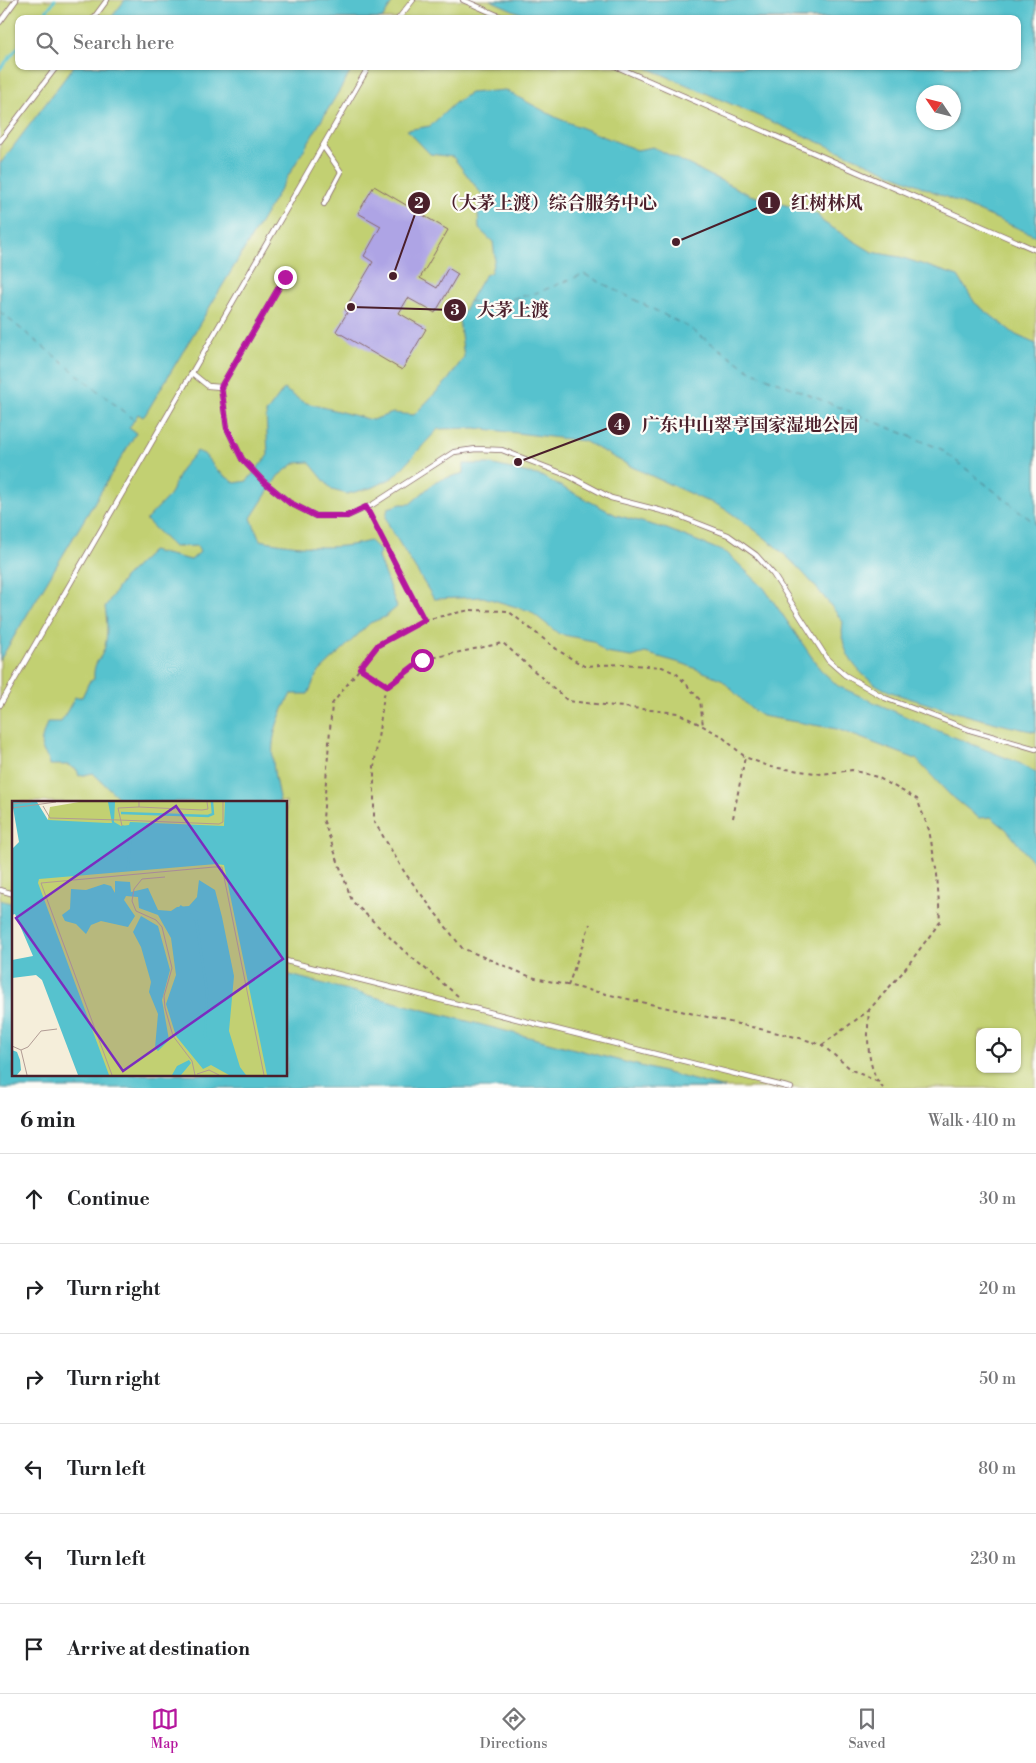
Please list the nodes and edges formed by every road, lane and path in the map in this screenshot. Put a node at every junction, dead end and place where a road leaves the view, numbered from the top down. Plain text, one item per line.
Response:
1 (16, 0) edge
2 (107, 0) edge
3 (413, 0) edge
4 (463, 0) edge
5 (96, 15) edge
6 (401, 15) edge
7 (497, 15) edge
8 (1, 19) edge
9 (54, 70) edge
10 (368, 70) edge
11 (624, 70) edge
12 (0, 141) edge
13 (324, 146) junction
14 (324, 204) dead end
15 (1036, 250) edge
16 (285, 277) dead end
17 (192, 373) junction
18 (221, 387) junction
19 (366, 507) junction
20 (424, 620) junction
21 (360, 668) junction
22 (388, 686) junction
23 (0, 705) edge
24 (703, 726) junction
25 (1036, 749) edge
26 (745, 757) junction
27 (734, 818) dead end
28 (590, 924) dead end
29 (288, 961) edge
30 (568, 986) junction
31 (470, 1006) junction
32 (869, 1010) junction
33 (822, 1046) junction
34 (878, 1082) junction
35 (791, 1088) edge
36 (883, 1088) edge

1 - 8 lane
2 - 5 lane
3 - 6 lane
4 - 7 lane
9 - 12 lane
10 - 13 lane
11 - 15 lane
13 - 14 lane
13 - 17 lane
16 - 18 lane
17 - 18 lane
17 - 23 lane
18 - 19 lane
19 - 20 path
19 - 25 lane
20 - 21 path
20 - 24 path
21 - 22 path
21 - 31 path
22 - 24 path
22 - 30 path
24 - 26 path
26 - 27 path
26 - 32 path
28 - 30 path
29 - 31 lane
30 - 33 path
31 - 35 lane
32 - 33 path
32 - 34 path
33 - 34 path
34 - 36 path

